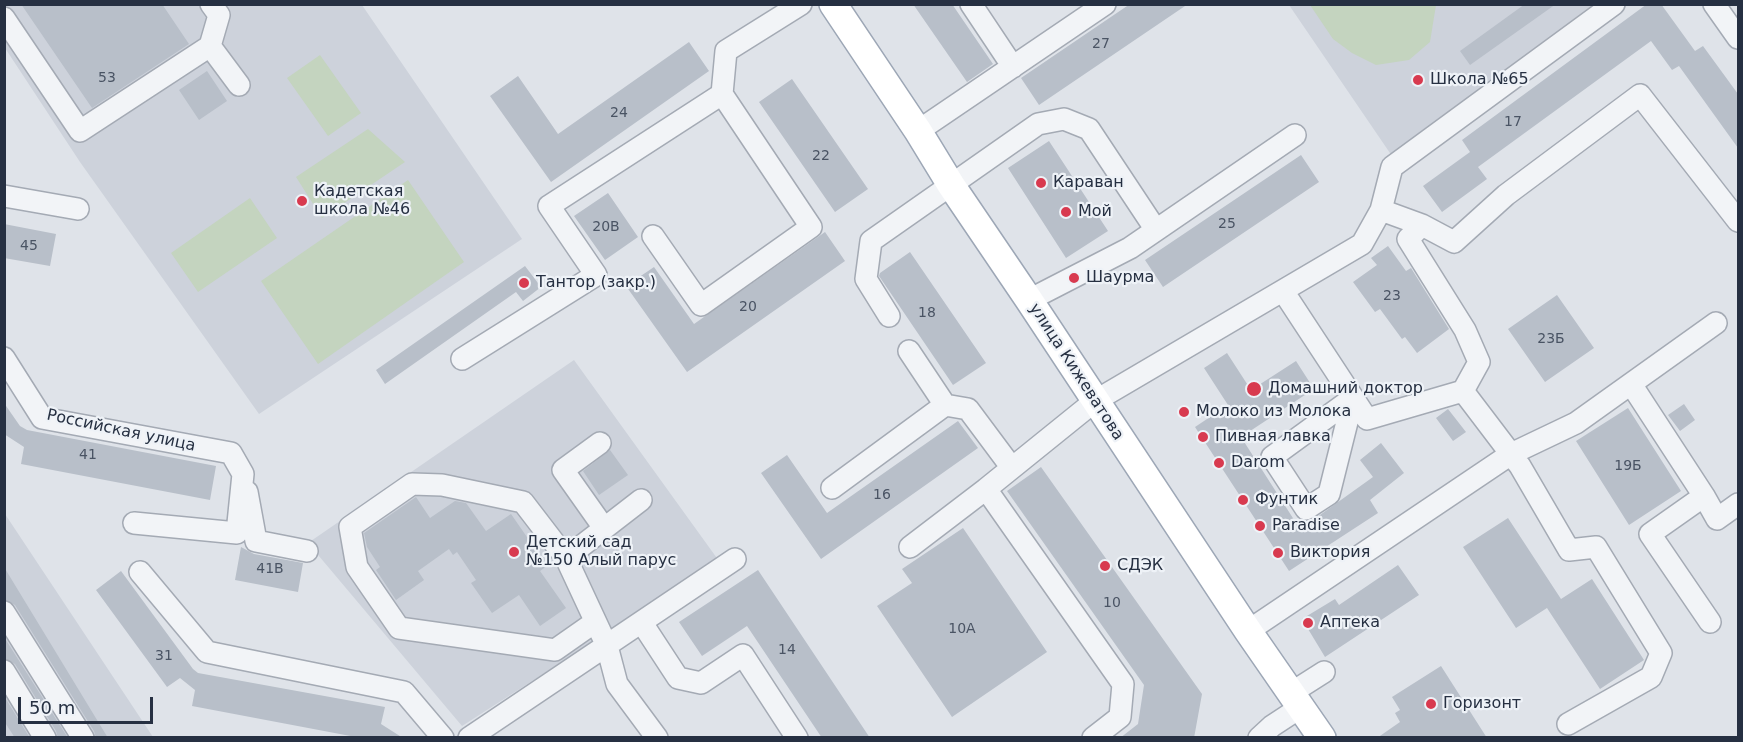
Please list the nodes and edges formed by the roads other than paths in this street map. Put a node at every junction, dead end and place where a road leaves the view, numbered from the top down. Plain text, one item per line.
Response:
1 (211, 4) edge
2 (801, 4) edge
3 (833, 4) edge
4 (971, 4) edge
5 (1105, 4) edge
6 (1614, 4) edge
7 (1714, 4) edge
8 (4, 18) edge
9 (1738, 38) edge
10 (210, 46) junction
11 (1013, 67) junction
12 (239, 85) dead end
13 (722, 94) junction
14 (918, 131) junction
15 (1295, 135) dead end
16 (951, 185) junction
17 (4, 196) edge
18 (78, 209) dead end
19 (1381, 210) junction
20 (1738, 221) edge
21 (1422, 225) junction
22 (1156, 230) junction
23 (653, 236) dead end
24 (1283, 291) junction
25 (1029, 300) junction
26 (889, 316) dead end
27 (1716, 323) dead end
28 (909, 351) dead end
29 (4, 358) edge
30 (462, 359) dead end
31 (1631, 384) junction
32 (1463, 391) junction
33 (1353, 398) junction
34 (1095, 401) junction
35 (945, 405) junction
36 (600, 443) dead end
37 (1511, 454) junction
38 (1012, 468) junction
39 (243, 474) junction
40 (832, 488) dead end
41 (986, 489) junction
42 (1704, 496) junction
43 (641, 500) dead end
44 (1738, 504) edge
45 (134, 524) dead end
46 (604, 528) junction
47 (910, 547) dead end
48 (307, 551) dead end
49 (566, 558) junction
50 (735, 559) dead end
51 (140, 572) dead end
52 (4, 612) edge
53 (595, 622) junction
54 (1710, 622) dead end
55 (642, 623) junction
56 (1248, 631) junction
57 (607, 646) junction
58 (4, 671) edge
59 (1324, 672) dead end
60 (1296, 700) junction
61 (1568, 724) dead end
62 (45, 738) edge
63 (82, 738) edge
64 (443, 738) edge
65 (469, 738) edge
66 (657, 738) edge
67 (797, 738) edge
68 (1093, 738) edge
69 (1259, 738) edge
70 (1322, 738) edge

1 - 10 street
2 - 13 street
3 - 14 main road, улица Кижеватова
4 - 11 street
5 - 11 street
6 - 19 street
7 - 9 street
8 - 10 street
10 - 12 street
11 - 14 street
13 - 23 street
13 - 30 street
14 - 16 main road, улица Кижеватова
15 - 22 street
16 - 22 street
16 - 25 main road, улица Кижеватова
16 - 26 street
17 - 18 street
19 - 21 street
19 - 24 street
20 - 21 street
21 - 32 street
22 - 25 street
24 - 33 street
24 - 34 street
25 - 34 main road, улица Кижеватова
27 - 31 street
28 - 35 street
29 - 39 street, Российская улица
31 - 37 street
31 - 42 street
32 - 33 street
32 - 37 street
33 - 33 street
34 - 38 street
34 - 56 main road, улица Кижеватова
35 - 38 street
35 - 40 street
36 - 46 street
37 - 56 street
37 - 61 street
38 - 41 street
39 - 45 street
39 - 48 street
41 - 47 street
41 - 68 street
42 - 44 street
42 - 54 street
43 - 46 street
46 - 49 street
49 - 53 street
49 - 53 street
50 - 55 street
51 - 64 street
52 - 63 street
53 - 57 street
55 - 57 street
55 - 67 street
56 - 60 main road, улица Кижеватова
57 - 65 street
57 - 66 street
58 - 62 street
59 - 60 street
60 - 69 street
60 - 70 main road, улица Кижеватова

